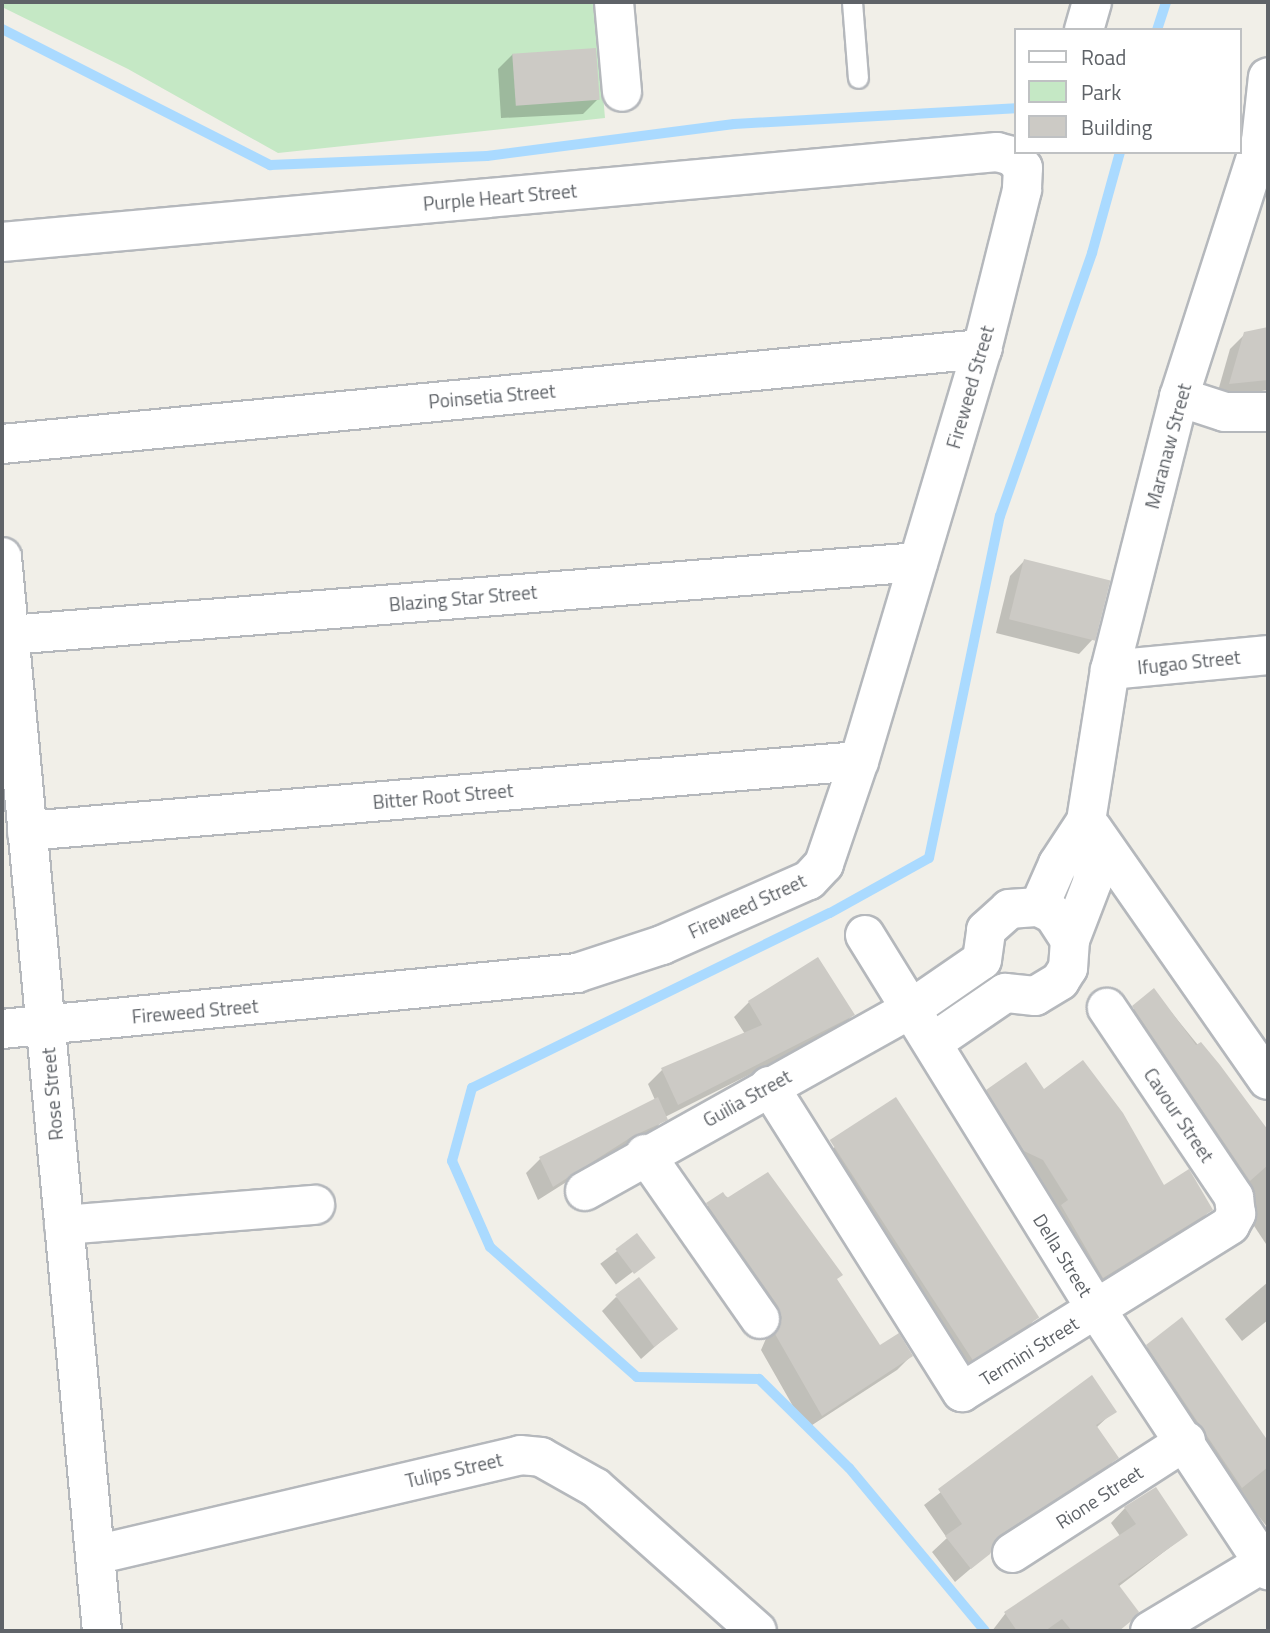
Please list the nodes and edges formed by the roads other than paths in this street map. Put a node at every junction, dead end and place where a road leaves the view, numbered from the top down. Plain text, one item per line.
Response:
1 (614, 2) edge
2 (852, 2) edge
3 (1092, 2) edge
4 (1085, 28) edge
5 (1268, 77) edge
6 (858, 78) dead end
7 (622, 92) dead end
8 (1265, 141) edge
9 (997, 152) joint
10 (2, 242) edge
11 (982, 349) junction
12 (1179, 397) junction
13 (1268, 412) edge
14 (2, 444) edge
15 (2, 557) edge
16 (918, 562) junction
17 (9, 635) junction
18 (1268, 654) edge
19 (1111, 670) junction
20 (859, 761) junction
21 (1086, 821) junction
22 (27, 831) junction
23 (1039, 907) junction
24 (865, 935) dead end
25 (1070, 940) junction
26 (1107, 1008) dead end
27 (911, 1009) junction
28 (45, 1025) junction
29 (2, 1028) edge
30 (932, 1043) junction
31 (1268, 1080) edge
32 (769, 1086) junction
33 (645, 1154) junction
34 (585, 1191) dead end
35 (315, 1205) dead end
36 (64, 1225) junction
37 (1230, 1225) joint
38 (1096, 1309) junction
39 (760, 1319) dead end
40 (1186, 1441) junction
41 (1012, 1553) dead end
42 (95, 1555) junction
43 (1267, 1564) edge
44 (102, 1631) edge
45 (757, 1631) edge
46 (1150, 1631) edge

1 - 7 street
2 - 6 lane
3 - 4 street
5 - 8 street, Maranaw Street
8 - 12 street, Maranaw Street
9 - 10 street, Purple Heart Street
9 - 11 street, Fireweed Street
11 - 14 street, Poinsetia Street
11 - 16 street, Fireweed Street
12 - 13 street
12 - 19 street, Maranaw Street
15 - 17 street, Rose Street
16 - 17 street, Blazing Star Street
16 - 20 street, Fireweed Street
17 - 22 street, Rose Street
18 - 19 street, Ifugao Street
19 - 21 street, Maranaw Street
20 - 22 street, Bitter Root Street
20 - 28 street, Fireweed Street
21 - 23 street, Maranaw Street
21 - 25 street, Maranaw Street
21 - 31 street
22 - 28 street, Rose Street
23 - 25 street
23 - 27 street
24 - 27 street, Della Street
25 - 30 street, Maranaw Street
26 - 37 street, Cavour Street
27 - 30 street, Della Street
27 - 32 street, Guilia Street
28 - 29 street, Fireweed Street
28 - 36 street, Rose Street
30 - 38 street, Della Street
32 - 33 street, Guilia Street
32 - 38 street, Termini Street
33 - 34 street, Guilia Street
33 - 39 street
35 - 36 street
36 - 42 street, Rose Street
37 - 38 street, Termini Street
38 - 40 street, Della Street
40 - 41 street, Rione Street
40 - 43 street, Della Street
42 - 44 street, Rose Street
42 - 45 street, Tulips Street
43 - 46 street

